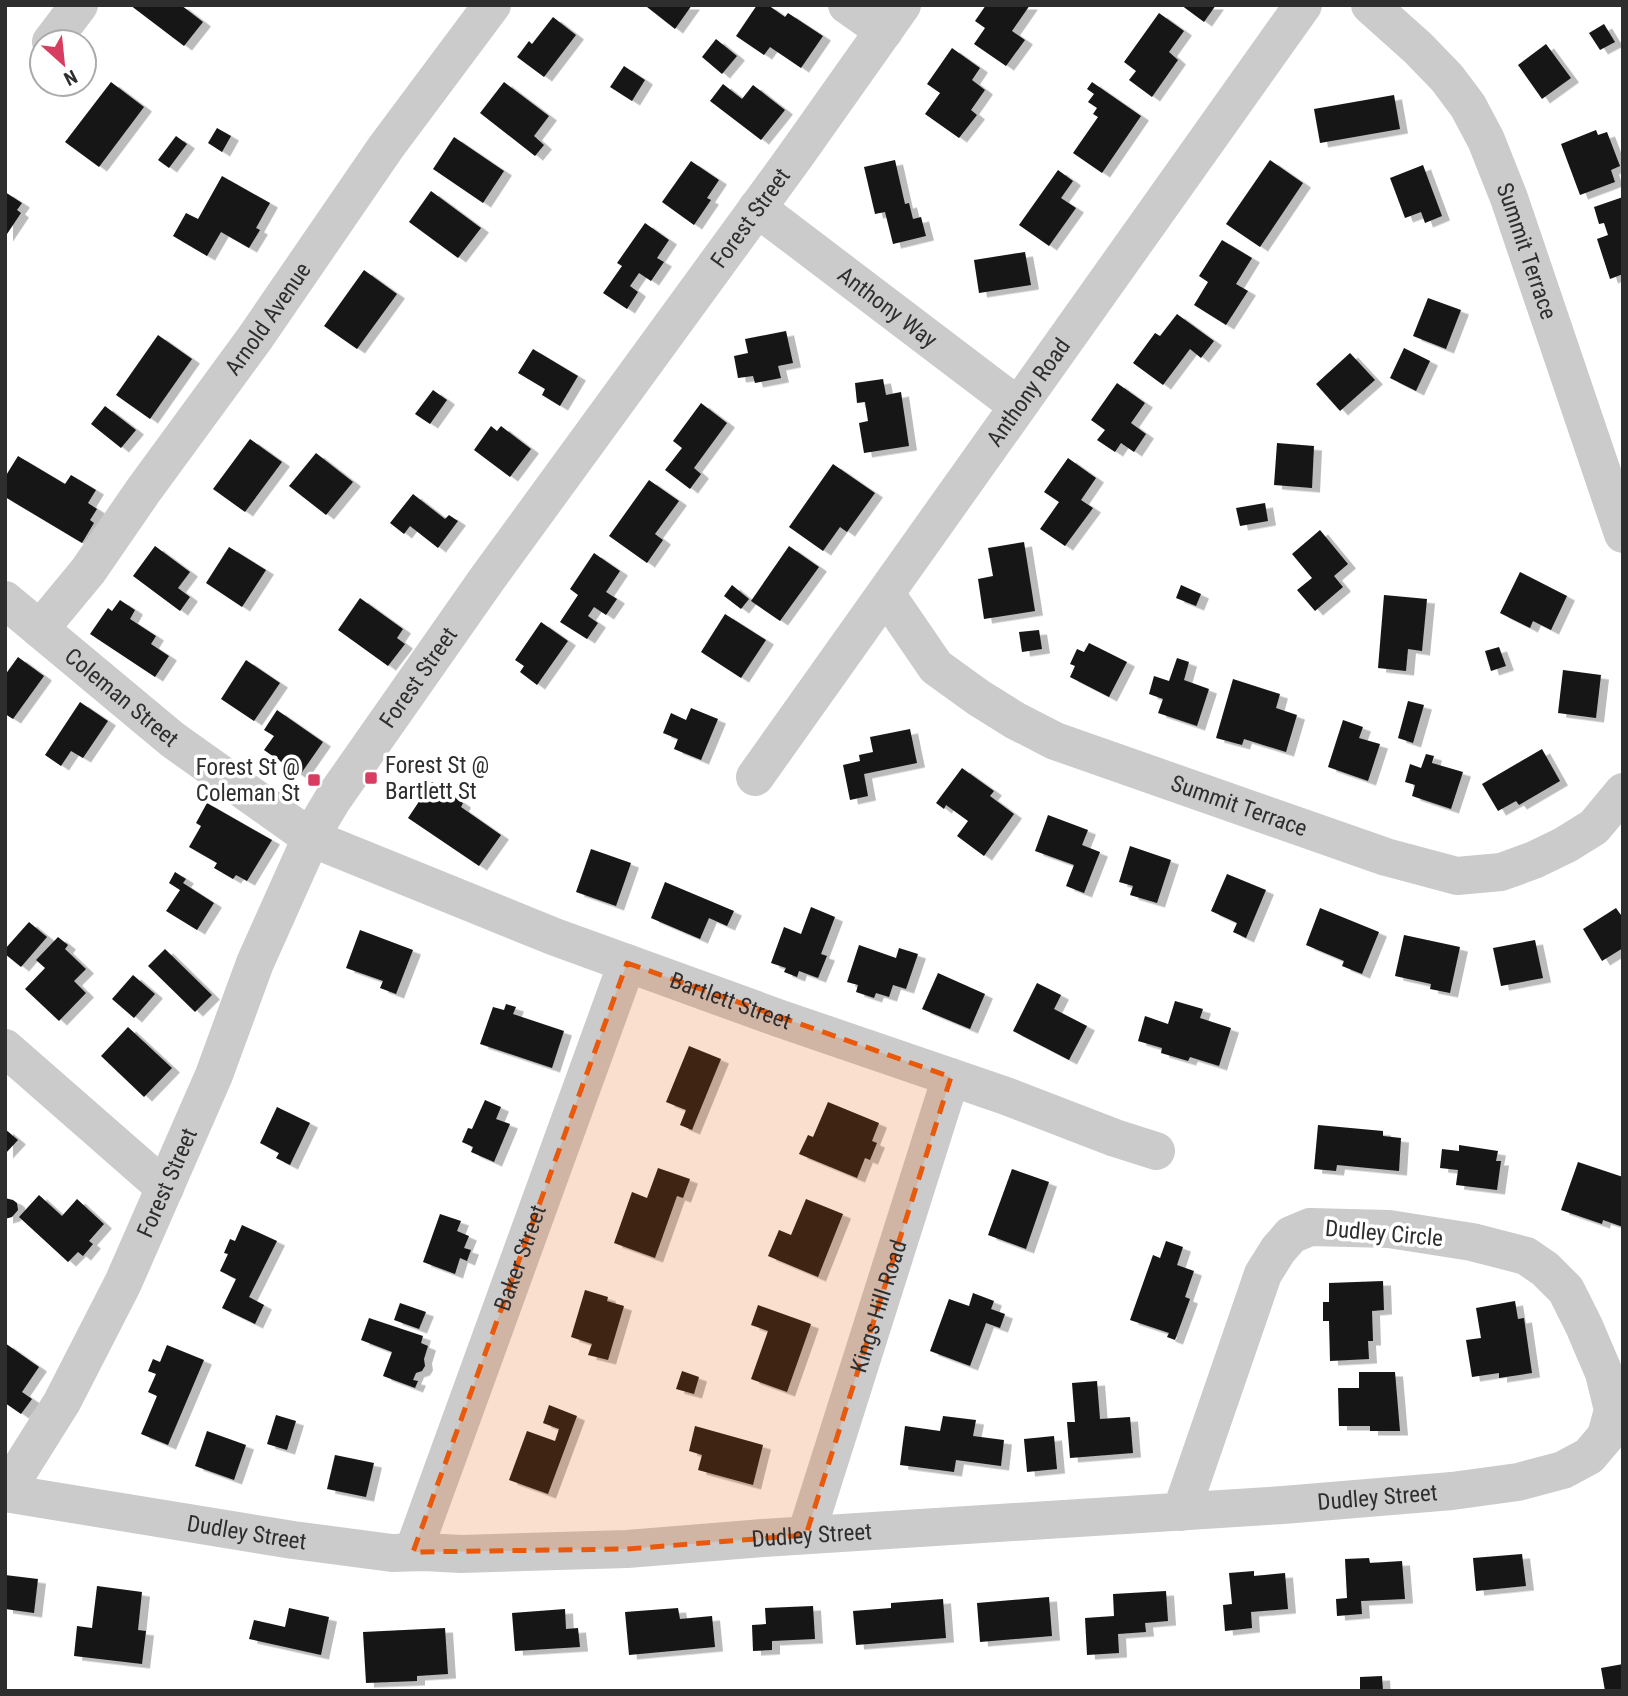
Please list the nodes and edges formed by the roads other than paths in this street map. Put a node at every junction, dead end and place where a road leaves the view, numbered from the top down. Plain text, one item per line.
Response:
1 (79, 5) edge
2 (492, 5) edge
3 (847, 5) edge
4 (1303, 5) edge
5 (1370, 5) edge
6 (893, 18) edge
7 (62, 28) edge
8 (757, 208) junction
9 (1018, 407) junction
10 (1623, 534) edge
11 (886, 594) junction
12 (5, 600) edge
13 (40, 629) junction
14 (755, 777) dead end
15 (1623, 792) edge
16 (311, 838) junction
17 (628, 963) junction
18 (5, 1048) edge
19 (950, 1077) junction
20 (1156, 1152) dead end
21 (165, 1188) junction
22 (1606, 1436) joint
23 (5, 1486) edge
24 (5, 1493) edge
25 (1181, 1512) junction
26 (806, 1535) junction
27 (413, 1552) junction

1 - 7 street
2 - 13 street, Arnold Avenue
3 - 6 street
4 - 9 street, Anthony Road
5 - 10 street, Summit Terrace
6 - 8 street, Forest Street
8 - 9 street, Anthony Way
8 - 16 street, Forest Street
9 - 11 street, Anthony Road
11 - 14 street, Anthony Road
11 - 15 street, Summit Terrace
12 - 13 street, Coleman Street
13 - 16 street, Coleman Street
16 - 17 street, Bartlett Street
16 - 21 street, Forest Street
17 - 19 street, Bartlett Street
17 - 27 street, Baker Street
18 - 21 street
19 - 20 street, Bartlett Street
19 - 26 street, Kings Hill Road
21 - 23 street, Forest Street
22 - 25 street, Dudley Street
22 - 25 street, Dudley Circle
24 - 27 street, Dudley Street
25 - 26 street, Dudley Street
26 - 27 street, Dudley Street

